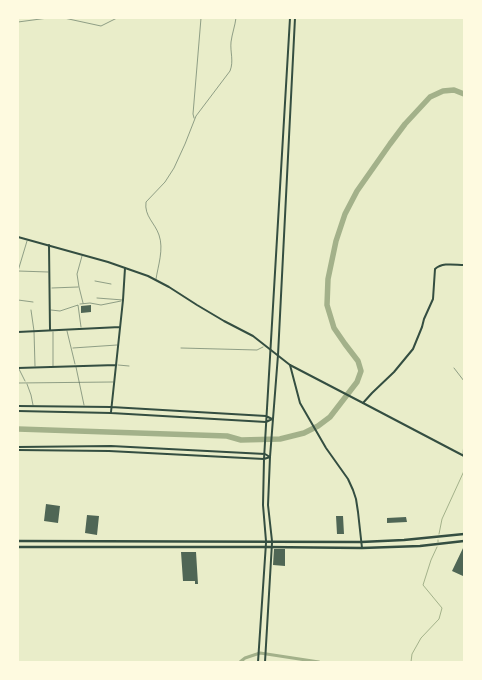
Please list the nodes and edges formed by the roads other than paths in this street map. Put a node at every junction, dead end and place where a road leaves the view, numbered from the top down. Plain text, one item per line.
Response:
1 (48, 18) edge
2 (64, 18) edge
3 (117, 18) edge
4 (201, 18) edge
5 (236, 18) edge
6 (290, 18) edge
7 (295, 18) edge
8 (18, 22) edge
9 (195, 120) junction
10 (18, 237) edge
11 (28, 239) junction
12 (49, 245) junction
13 (82, 255) junction
14 (464, 265) edge
15 (125, 268) junction
16 (50, 272) junction
17 (156, 280) junction
18 (95, 281) dead end
19 (111, 284) dead end
20 (50, 288) junction
21 (79, 288) junction
22 (97, 298) dead end
23 (18, 300) edge
24 (122, 300) junction
25 (33, 302) dead end
26 (82, 303) junction
27 (78, 305) junction
28 (31, 310) dead end
29 (51, 310) junction
30 (120, 327) junction
31 (66, 329) junction
32 (81, 329) junction
33 (52, 330) junction
34 (34, 331) junction
35 (18, 332) edge
36 (118, 344) junction
37 (265, 346) junction
38 (72, 348) junction
39 (180, 348) dead end
40 (270, 350) junction
41 (278, 355) junction
42 (18, 360) edge
43 (116, 365) junction
44 (290, 365) junction
45 (76, 366) junction
46 (129, 366) dead end
47 (36, 367) junction
48 (53, 367) junction
49 (18, 368) edge
50 (454, 368) dead end
51 (464, 381) edge
52 (79, 382) junction
53 (114, 382) junction
54 (18, 383) edge
55 (26, 383) junction
56 (363, 403) junction
57 (18, 406) edge
58 (33, 406) junction
59 (84, 406) junction
60 (111, 407) junction
61 (18, 411) edge
62 (33, 412) junction
63 (110, 413) junction
64 (266, 416) junction
65 (272, 419) junction
66 (266, 424) junction
67 (464, 443) edge
68 (18, 448) edge
69 (265, 454) junction
70 (463, 456) edge
71 (270, 457) junction
72 (264, 459) junction
73 (464, 534) edge
74 (446, 536) junction
75 (412, 539) junction
76 (18, 541) edge
77 (266, 541) junction
78 (272, 541) junction
79 (464, 541) edge
80 (361, 542) junction
81 (447, 543) junction
82 (18, 547) edge
83 (266, 547) junction
84 (271, 547) junction
85 (412, 547) junction
86 (362, 548) junction
87 (258, 662) edge
88 (264, 662) edge

1 - 8 lane
2 - 3 lane
4 - 9 lane
5 - 9 lane
6 - 40 street
7 - 41 street
9 - 17 lane
10 - 11 street
11 - 12 street
11 - 16 lane
12 - 13 street
12 - 16 street
13 - 15 street
13 - 21 lane
14 - 56 street
15 - 17 street
15 - 24 street
16 - 20 street
17 - 37 street
18 - 19 lane
20 - 21 lane
20 - 29 street
21 - 26 lane
22 - 24 lane
23 - 25 lane
24 - 26 lane
24 - 30 street
26 - 27 lane
27 - 29 lane
27 - 32 lane
28 - 34 lane
29 - 33 street
30 - 32 street
30 - 36 street
31 - 32 street
31 - 33 street
31 - 38 lane
33 - 34 street
33 - 48 lane
34 - 35 street
34 - 47 lane
36 - 38 lane
36 - 43 street
37 - 39 lane
37 - 40 street
38 - 45 lane
40 - 41 street
40 - 64 street
41 - 44 street
41 - 65 street
42 - 49 lane
43 - 45 street
43 - 46 lane
43 - 53 street
44 - 56 street
44 - 80 street
45 - 48 street
45 - 52 lane
47 - 48 street
47 - 49 street
49 - 55 lane
50 - 51 lane
52 - 53 lane
52 - 55 lane
52 - 59 lane
53 - 60 street
54 - 55 lane
55 - 58 lane
56 - 70 street
57 - 58 street
58 - 59 street
58 - 62 lane
59 - 60 street
60 - 63 street
60 - 64 street
61 - 62 street
62 - 63 street
63 - 66 street
64 - 65 street
64 - 66 street
65 - 66 street
65 - 71 street
66 - 69 street
67 - 70 lane
68 - 69 street
68 - 72 street
69 - 71 street
69 - 72 street
71 - 72 street
71 - 78 street
72 - 77 street
73 - 74 main road
74 - 75 main road
74 - 81 main road
75 - 80 main road
75 - 85 main road
76 - 77 main road
77 - 78 main road
77 - 83 street
78 - 80 main road
78 - 84 street
79 - 81 main road
80 - 86 street
81 - 85 main road
82 - 83 main road
83 - 84 main road
83 - 87 street
84 - 86 main road
84 - 88 street
85 - 86 main road

